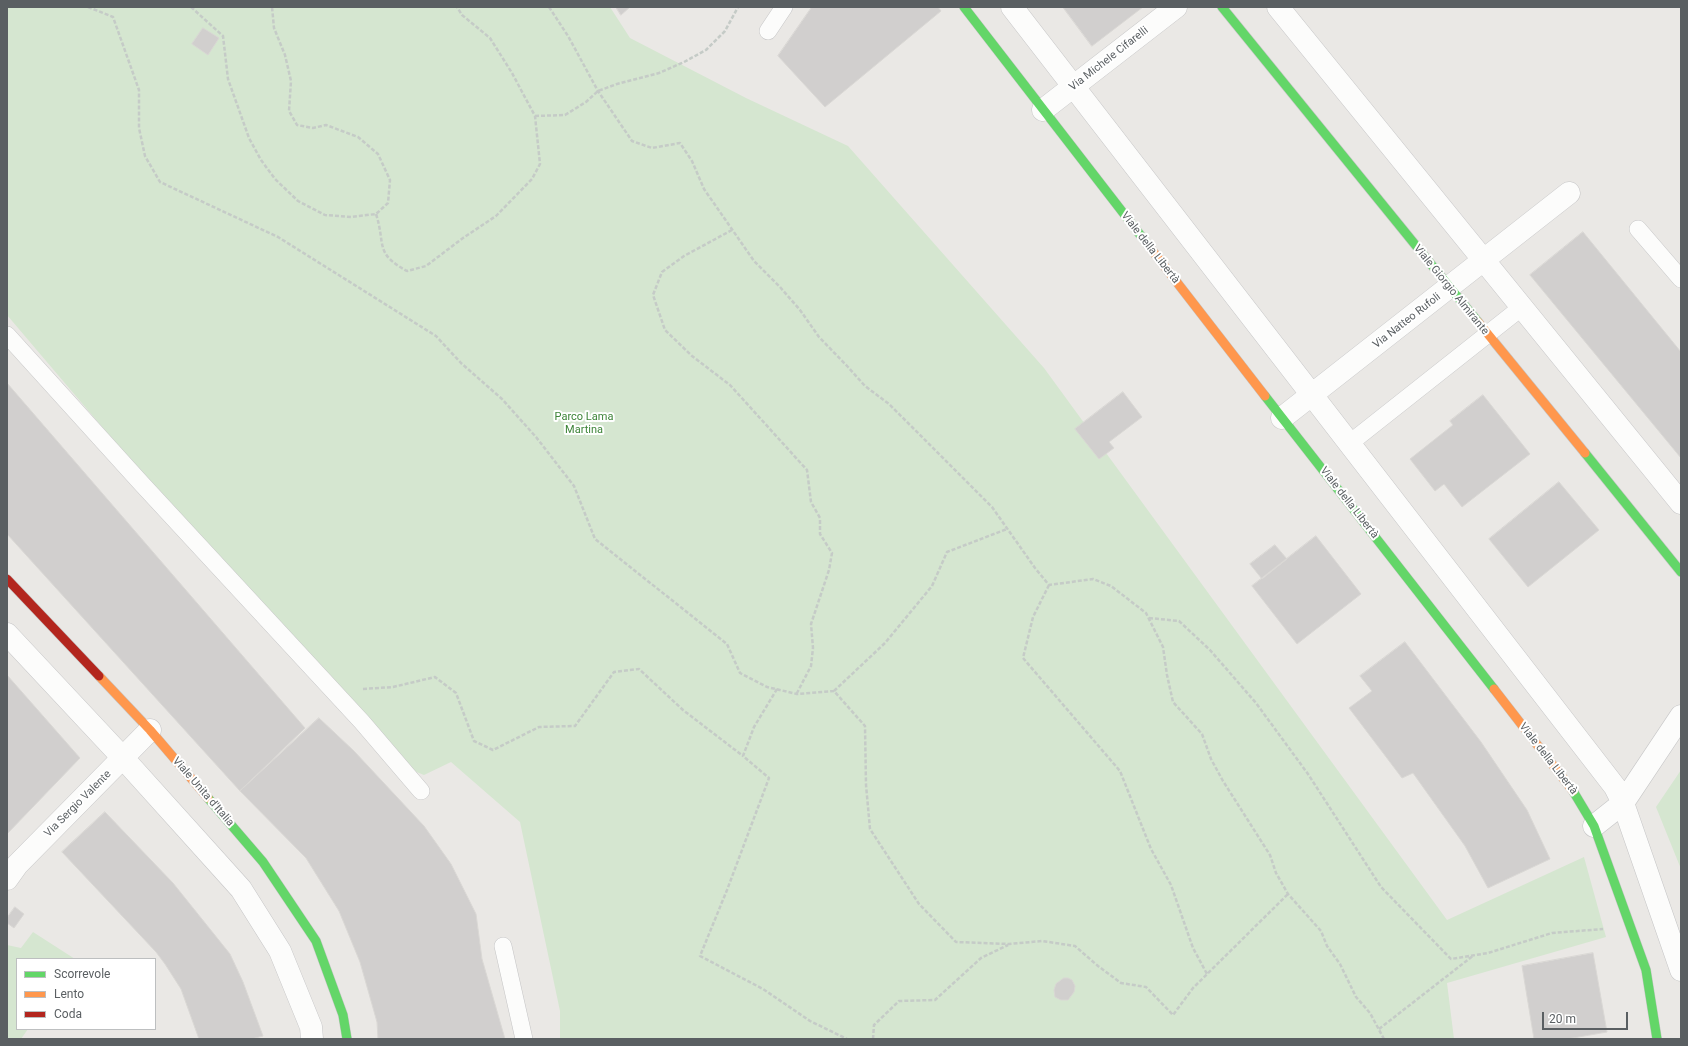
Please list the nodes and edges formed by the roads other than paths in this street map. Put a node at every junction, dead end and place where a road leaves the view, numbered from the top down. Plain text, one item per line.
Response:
1 (784, 7) edge
2 (964, 7) edge
3 (1012, 7) edge
4 (1176, 7) edge
5 (1222, 7) edge
6 (1278, 7) edge
7 (768, 31) dead end
8 (1074, 86) junction
9 (1042, 110) junction
10 (1569, 193) dead end
11 (1638, 228) dead end
12 (1484, 260) junction
13 (1681, 279) edge
14 (1450, 288) junction
15 (1522, 307) junction
16 (1487, 334) junction
17 (7, 335) edge
18 (1312, 395) junction
19 (1282, 418) junction
20 (1350, 443) junction
21 (1681, 503) edge
22 (1681, 572) edge
23 (7, 579) edge
24 (7, 634) edge
25 (1681, 716) edge
26 (150, 730) junction
27 (123, 758) junction
28 (421, 791) dead end
29 (1623, 803) junction
30 (1594, 826) junction
31 (10, 867) edge
32 (503, 946) dead end
33 (1681, 970) edge
34 (312, 1039) edge
35 (347, 1039) edge
36 (524, 1039) edge
37 (1657, 1039) edge

1 - 7 lane
2 - 9 street, Viale della Libertà
3 - 8 street
4 - 8 street, Via Michele Cifarelli
5 - 14 street, Viale Giorgio Almirante
6 - 12 street
8 - 9 street, Via Michele Cifarelli
8 - 18 street
9 - 19 street, Viale della Libertà
10 - 12 street, Via Natteo Rufoli
11 - 13 lane
12 - 14 street, Via Natteo Rufoli
12 - 15 street
14 - 16 street, Viale Giorgio Almirante
14 - 18 street, Via Natteo Rufoli
15 - 16 lane
15 - 21 street
16 - 20 lane
16 - 22 street, Viale Giorgio Almirante
17 - 28 lane
18 - 19 street, Via Natteo Rufoli
18 - 20 street
19 - 30 street, Viale della Libertà
20 - 29 street
23 - 26 street, Viale Unita d'Italia
24 - 27 street
25 - 29 street
26 - 27 street, Via Sergio Valente
26 - 35 street, Viale Unita d'Italia
27 - 31 street, Via Sergio Valente
27 - 34 street
29 - 30 street
29 - 33 street
30 - 37 street, Viale della Libertà
32 - 36 lane

